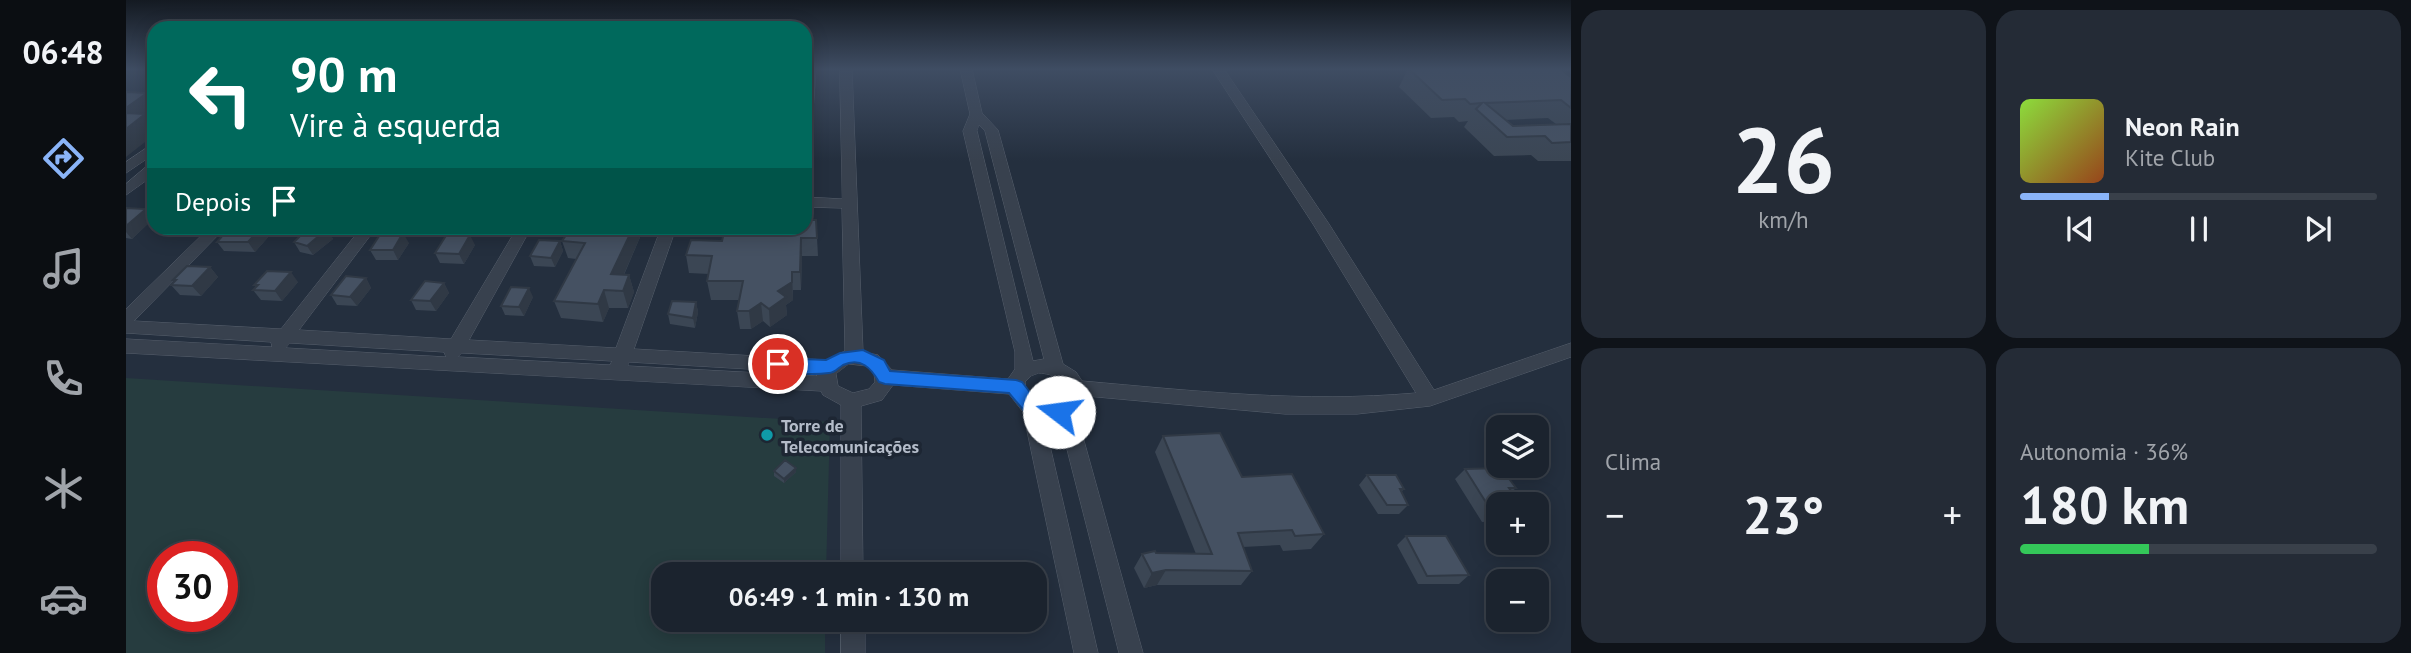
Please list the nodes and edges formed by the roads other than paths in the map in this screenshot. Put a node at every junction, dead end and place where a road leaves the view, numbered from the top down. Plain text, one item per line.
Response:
1 (847, 99) edge
2 (973, 99) edge
3 (1238, 99) edge
4 (976, 114) junction
5 (991, 130) junction
6 (970, 131) junction
7 (147, 153) edge
8 (131, 166) edge
9 (147, 175) edge
10 (126, 191) edge
11 (812, 202) edge
12 (850, 204) junction
13 (210, 235) edge
14 (364, 235) edge
15 (520, 235) edge
16 (666, 235) edge
17 (126, 319) edge
18 (126, 327) edge
19 (285, 336) junction
20 (126, 346) edge
21 (457, 346) junction
22 (1571, 349) edge
23 (271, 354) junction
24 (854, 356) junction
25 (447, 364) junction
26 (620, 364) junction
27 (1055, 368) junction
28 (828, 376) junction
29 (885, 377) junction
30 (1020, 379) junction
31 (1077, 388) junction
32 (1430, 399) junction
33 (851, 401) junction
34 (1032, 407) junction
35 (1066, 409) junction
36 (852, 562) edge
37 (853, 632) edge
38 (853, 653) edge
39 (1086, 653) edge
40 (1131, 653) edge

1 - 12 street
2 - 4 street
3 - 32 street
4 - 5 street
4 - 6 street
5 - 6 street
5 - 27 street
6 - 30 street
7 - 8 street
9 - 10 street
11 - 12 street
12 - 24 street
13 - 17 street
14 - 19 street
15 - 21 street
16 - 26 street
18 - 19 street
19 - 21 street
19 - 23 street
20 - 23 street
21 - 25 street
21 - 26 street
22 - 32 street
23 - 25 street
24 - 28 street
24 - 29 street
25 - 26 street
26 - 28 street
27 - 30 street
27 - 31 street
28 - 33 street
29 - 30 street
29 - 33 street
30 - 34 street
31 - 32 street
31 - 35 street
33 - 36 street
34 - 35 street
34 - 39 street
35 - 40 street
37 - 38 street

